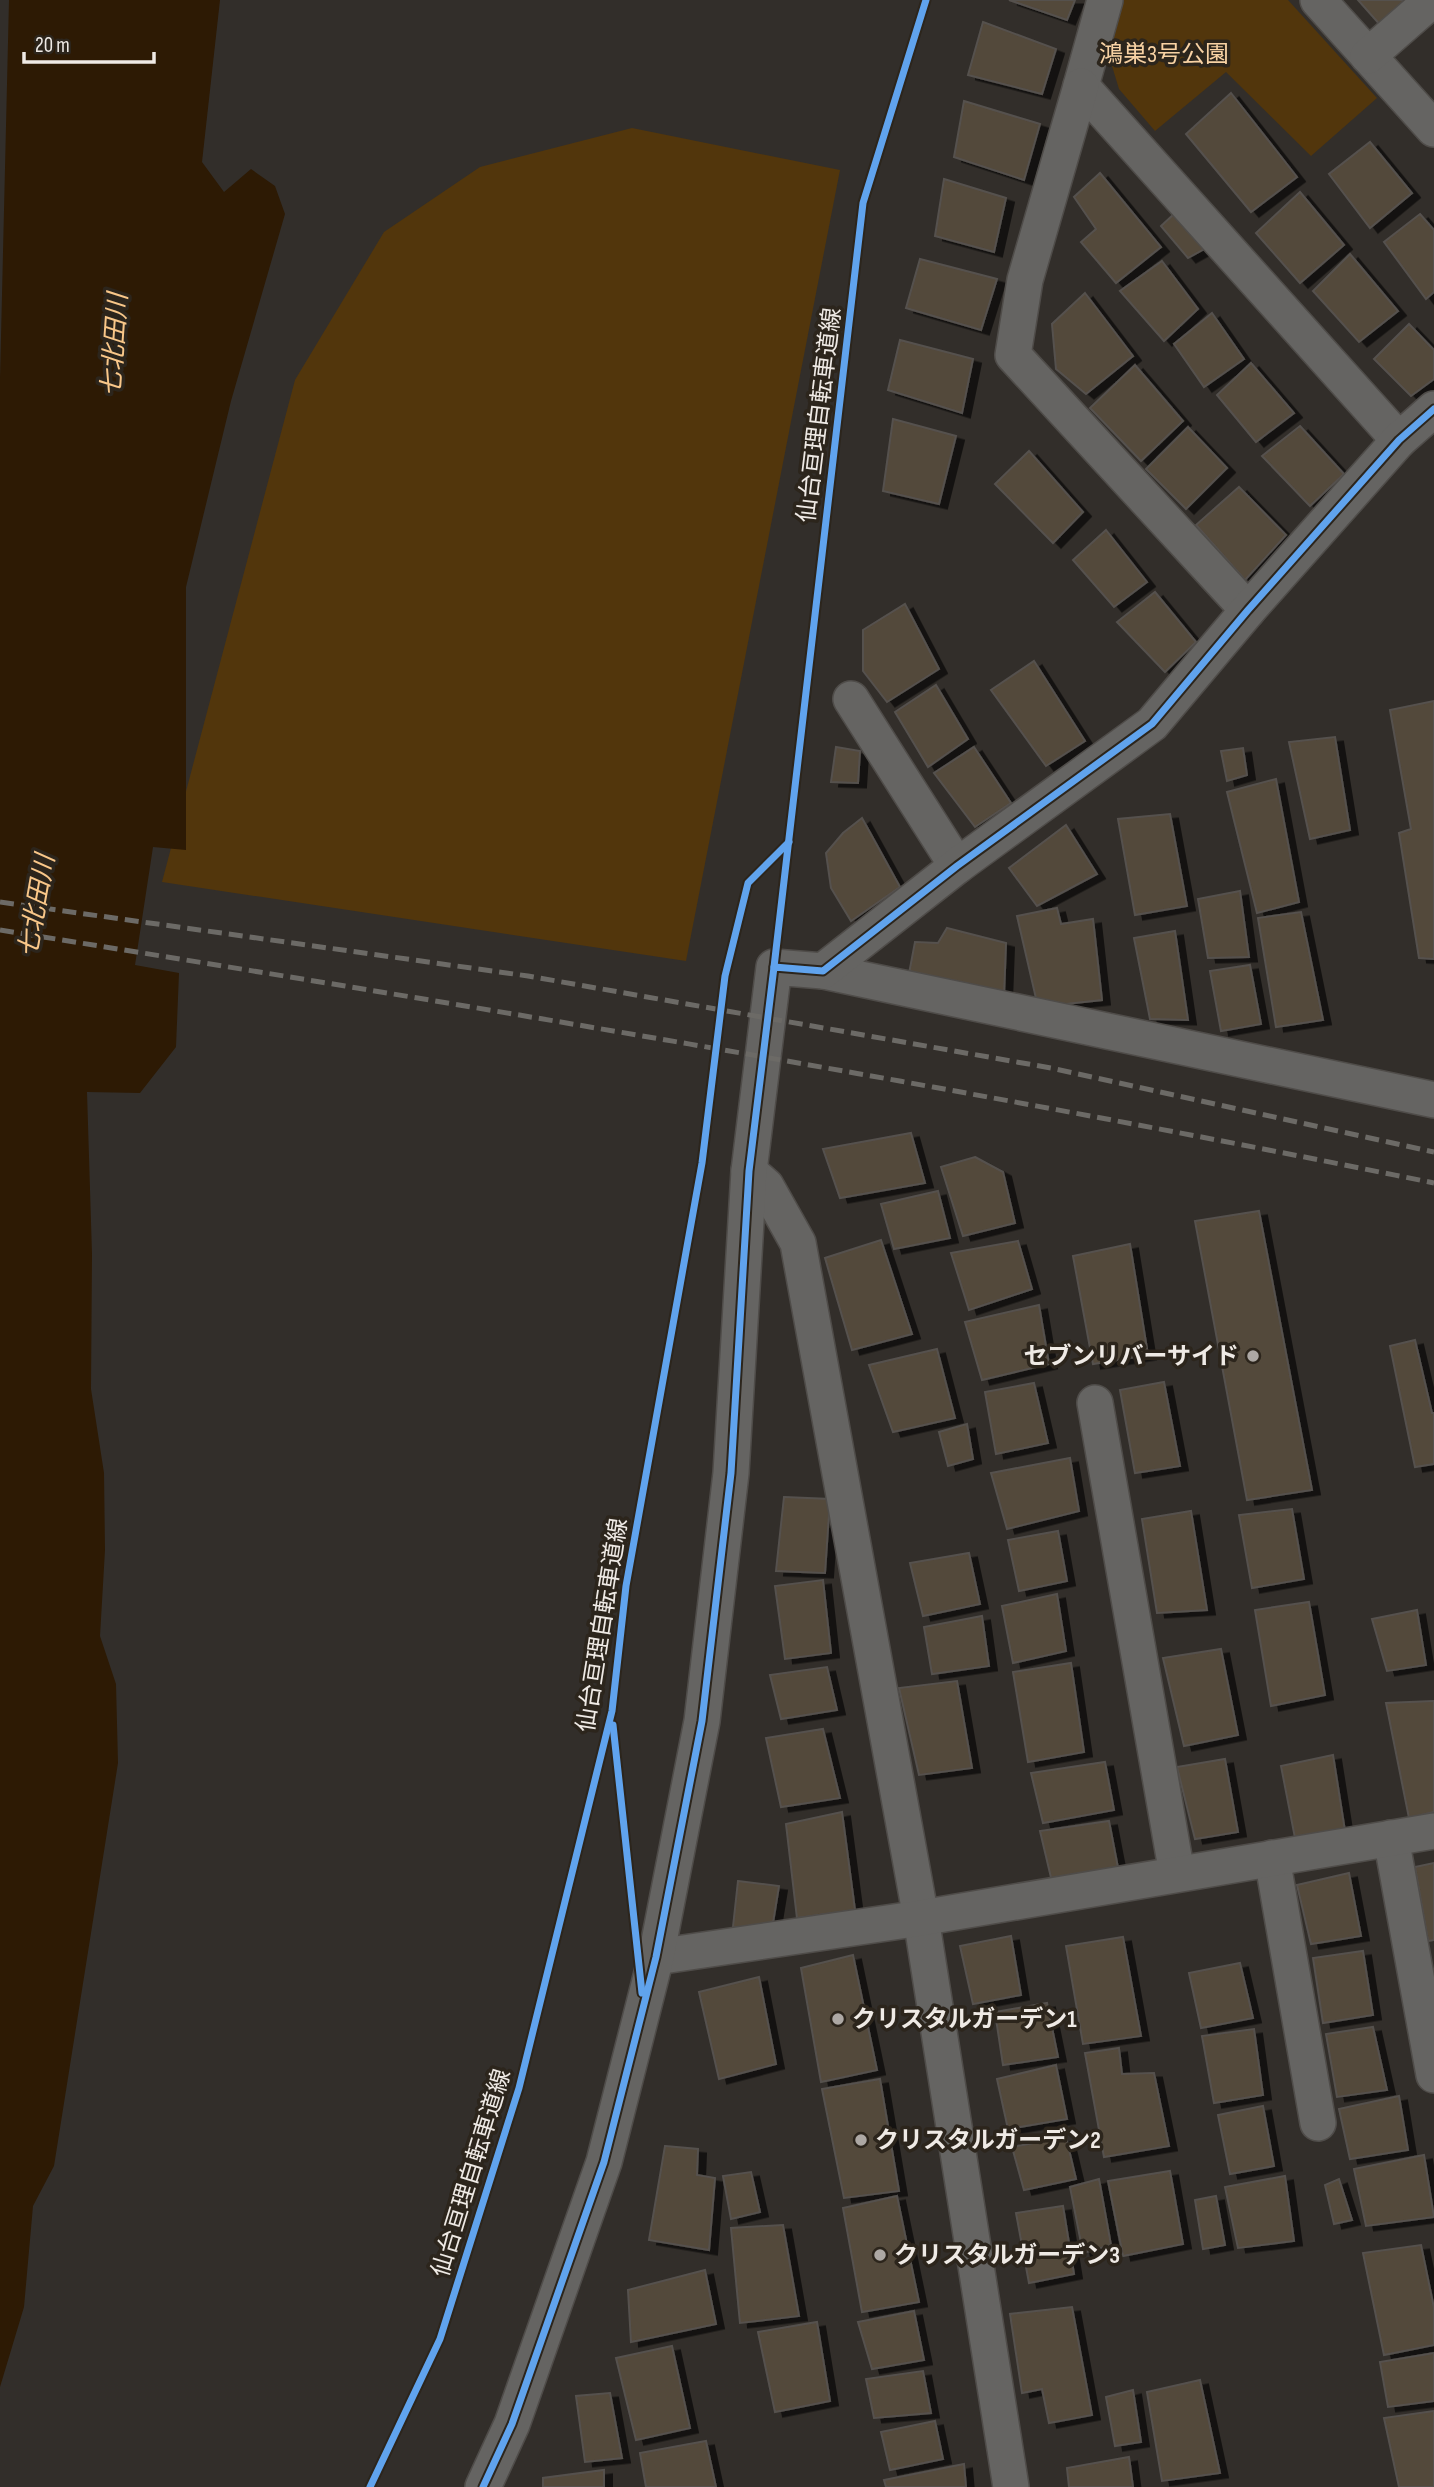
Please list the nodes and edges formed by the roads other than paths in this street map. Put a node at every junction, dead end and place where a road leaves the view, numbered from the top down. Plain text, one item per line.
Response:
1 (1105, 0) edge
2 (1318, 0) edge
3 (1432, 0) edge
4 (1368, 56) junction
5 (1081, 86) junction
6 (1434, 129) edge
7 (1434, 409) edge
8 (1399, 440) junction
9 (1248, 610) junction
10 (851, 699) dead end
11 (957, 866) junction
12 (823, 971) junction
13 (1434, 1100) edge
14 (749, 1171) junction
15 (1095, 1403) dead end
16 (1434, 1831) edge
17 (1391, 1838) junction
18 (1272, 1858) junction
19 (1177, 1874) junction
20 (921, 1918) junction
21 (656, 1957) junction
22 (1434, 2075) edge
23 (1318, 2123) dead end
24 (483, 2487) edge
25 (1010, 2487) edge

1 - 5 street
2 - 4 street
3 - 4 street
4 - 6 street
5 - 8 street
5 - 9 street
7 - 8 street
8 - 9 street
9 - 11 street
10 - 11 street
11 - 12 street
12 - 13 street
12 - 14 street
14 - 20 street
14 - 21 street
15 - 19 street
16 - 17 street
17 - 18 street
17 - 22 street
18 - 19 street
18 - 23 street
19 - 20 street
20 - 21 street
20 - 25 street
21 - 24 street

